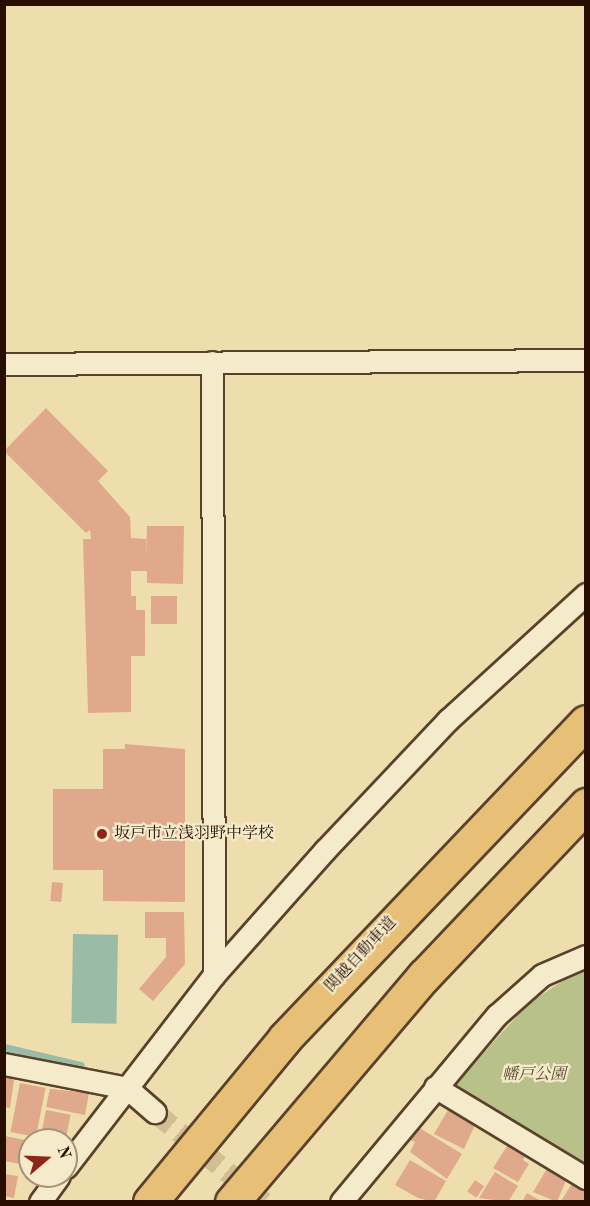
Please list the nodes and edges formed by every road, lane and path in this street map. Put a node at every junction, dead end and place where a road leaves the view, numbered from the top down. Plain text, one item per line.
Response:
1 (585, 360) edge
2 (212, 362) junction
3 (4, 364) edge
4 (585, 594) edge
5 (585, 722) edge
6 (585, 805) edge
7 (585, 956) edge
8 (214, 975) junction
9 (4, 1064) edge
10 (435, 1087) junction
11 (127, 1088) junction
12 (155, 1112) tunnel mouth
13 (78, 1151) edge
14 (585, 1178) edge
15 (50, 1188) edge
16 (40, 1202) edge
17 (150, 1202) edge
18 (232, 1202) edge
19 (341, 1202) edge

1 - 2 street
2 - 3 street
2 - 8 street
4 - 8 street
5 - 17 highway, 関越自動車道
6 - 18 highway
7 - 10 street
8 - 11 street
9 - 11 street
10 - 14 street
10 - 19 street
11 - 12 street
11 - 13 street
15 - 16 street

